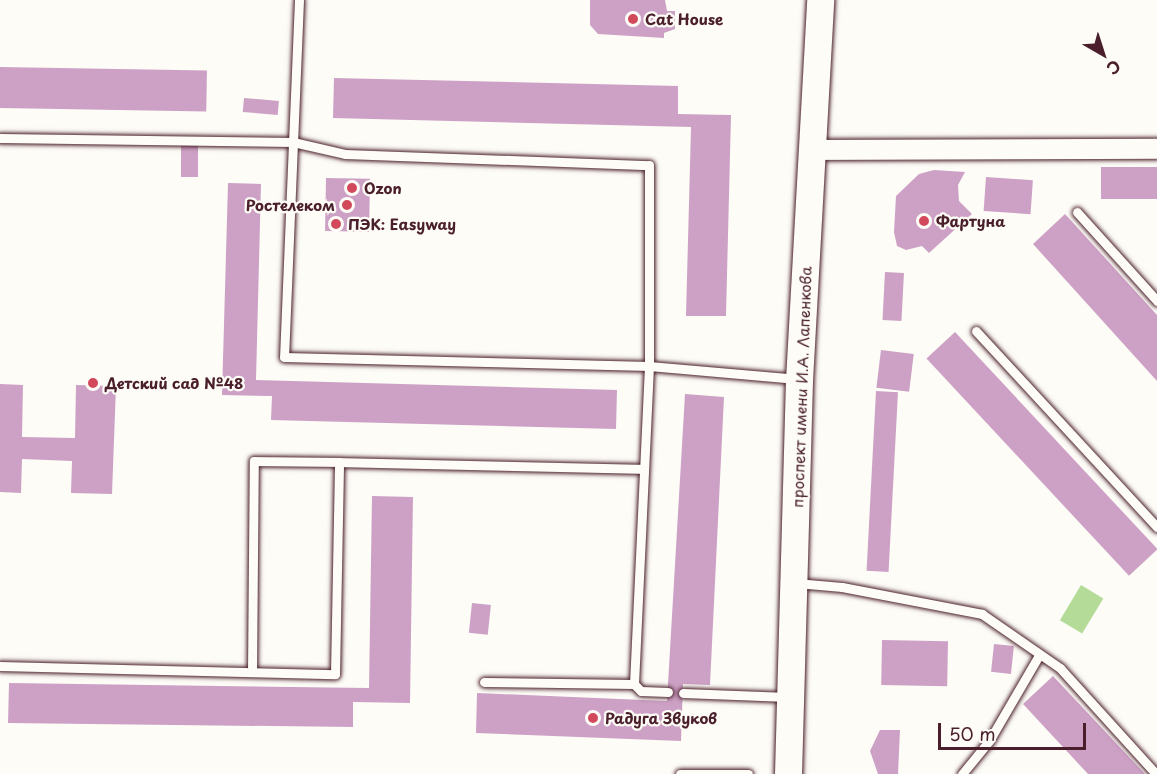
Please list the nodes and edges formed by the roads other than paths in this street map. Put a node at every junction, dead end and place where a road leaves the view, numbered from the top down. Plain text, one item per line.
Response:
1 (299, 0) edge
2 (820, 0) edge
3 (0, 138) edge
4 (293, 142) junction
5 (1157, 149) edge
6 (812, 150) junction
7 (1077, 212) dead end
8 (1157, 301) edge
9 (976, 331) dead end
10 (649, 366) junction
11 (799, 380) junction
12 (339, 462) junction
13 (644, 469) junction
14 (1157, 527) edge
15 (794, 583) junction
16 (1039, 656) junction
17 (0, 666) edge
18 (252, 672) junction
19 (484, 682) dead end
20 (634, 684) junction
21 (668, 692) dead end
22 (683, 693) dead end
23 (790, 698) junction
24 (680, 774) edge
25 (745, 774) edge
26 (788, 774) edge
27 (963, 774) edge
28 (1156, 774) edge

1 - 4 lane
2 - 6 main road, проспект имени И.А. Лапенкова
3 - 4 lane
4 - 10 lane
4 - 10 lane
5 - 6 street
6 - 11 main road, проспект имени И.А. Лапенкова
7 - 8 lane
9 - 14 lane
10 - 11 lane
10 - 13 lane
11 - 15 main road, проспект имени И.А. Лапенкова
12 - 13 lane
12 - 18 lane
12 - 18 lane
13 - 20 lane
15 - 16 lane
15 - 23 main road, проспект имени И.А. Лапенкова
16 - 27 lane
16 - 28 lane
17 - 18 lane
19 - 20 lane
20 - 21 lane
22 - 23 lane
23 - 26 main road, проспект имени И.А. Лапенкова
24 - 25 lane

